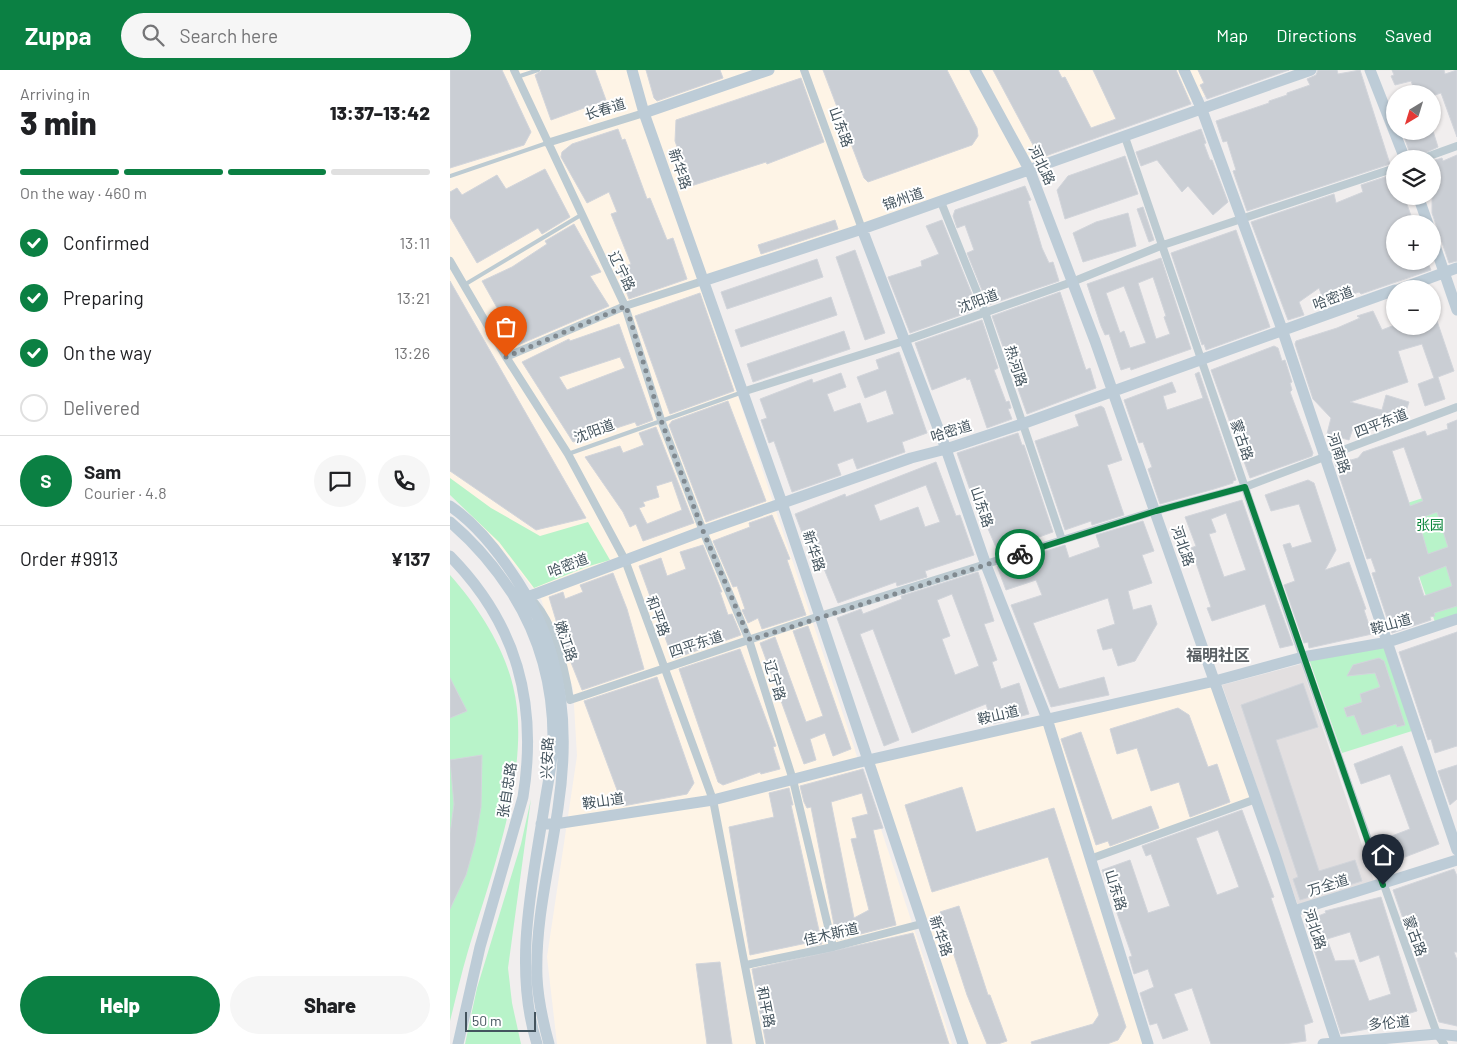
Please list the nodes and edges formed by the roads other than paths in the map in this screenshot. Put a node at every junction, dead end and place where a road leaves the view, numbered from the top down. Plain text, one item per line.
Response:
1 (538, 70) edge
2 (632, 70) edge
3 (769, 70) edge
4 (804, 70) edge
5 (975, 70) edge
6 (1184, 70) edge
7 (1311, 70) edge
8 (1370, 70) edge
9 (515, 74) edge
10 (1202, 110) junction
11 (644, 112) junction
12 (1125, 137) junction
13 (547, 143) junction
14 (1457, 146) edge
15 (1401, 150) edge
16 (1441, 152) edge
17 (1030, 171) junction
18 (1386, 171) edge
19 (450, 176) edge
20 (941, 202) junction
21 (581, 215) junction
22 (1241, 219) junction
23 (862, 229) junction
24 (1163, 245) junction
25 (450, 261) edge
26 (1441, 261) edge
27 (1457, 268) edge
28 (1445, 272) junction
29 (1424, 280) edge
30 (703, 281) junction
31 (1072, 282) junction
32 (464, 285) junction
33 (1386, 293) edge
34 (626, 306) junction
35 (1457, 310) edge
36 (985, 312) junction
37 (1282, 332) junction
38 (904, 341) junction
39 (506, 357) junction
40 (1200, 360) junction
41 (1113, 390) junction
42 (742, 392) junction
43 (1457, 407) edge
44 (661, 420) junction
45 (1022, 424) junction
46 (946, 449) junction
47 (568, 454) junction
48 (1325, 458) junction
49 (1245, 487) junction
50 (782, 503) junction
51 (450, 506) edge
52 (1156, 511) junction
53 (450, 522) edge
54 (703, 531) junction
55 (1062, 540) junction
56 (450, 556) edge
57 (625, 560) junction
58 (986, 565) junction
59 (528, 596) junction
60 (517, 601) junction
61 (820, 616) junction
62 (1457, 619) edge
63 (750, 640) junction
64 (1388, 642) junction
65 (1303, 657) junction
66 (664, 668) junction
67 (1215, 681) junction
68 (570, 700) joint
69 (1047, 719) junction
70 (868, 760) junction
71 (792, 780) junction
72 (1256, 799) junction
73 (713, 800) junction
74 (541, 824) junction
75 (555, 824) junction
76 (1457, 850) edge
77 (1090, 859) junction
78 (1457, 860) edge
79 (1383, 885) junction
80 (1294, 911) junction
81 (921, 924) junction
82 (832, 947) junction
83 (746, 965) junction
84 (1457, 1036) edge
85 (1441, 1039) edge
86 (1337, 1043) edge
87 (458, 1044) edge
88 (537, 1044) edge
89 (549, 1044) edge
90 (760, 1044) edge
91 (963, 1044) edge
92 (1148, 1044) edge
93 (1323, 1044) edge

1 - 9 lane
2 - 11 street, 新华路
3 - 11 street, 长春道
4 - 23 street, 山东路
5 - 17 street, 河北路
6 - 10 street, 河南路
7 - 10 street, 锦州道
8 - 15 street
9 - 13 street, 辽宁路
10 - 12 street, 锦州道
10 - 22 street, 河南路
11 - 13 street, 长春道
11 - 30 street, 新华路
12 - 17 street, 锦州道
12 - 24 street, 蒙古路
13 - 19 lane, 长春道
13 - 21 street, 辽宁路
14 - 16 street
17 - 20 street, 锦州道
17 - 31 street, 河北路
18 - 22 street, 沈阳道
20 - 23 street, 锦州道
20 - 36 street, 热河路
21 - 32 lane
21 - 34 street, 辽宁路
22 - 24 street, 沈阳道
22 - 37 street, 河南路
23 - 30 street, 锦州道
23 - 38 street, 山东路
24 - 31 street, 沈阳道
24 - 40 street, 蒙古路
25 - 32 street, 和平路
26 - 28 street
27 - 28 street
28 - 29 street
28 - 35 street
30 - 34 street, 锦州道
30 - 42 street, 新华路
31 - 36 street, 沈阳道
31 - 41 street, 河北路
32 - 39 street, 和平路
33 - 37 street, 哈密道
34 - 39 street, 锦州道
34 - 44 street, 辽宁路
36 - 38 street, 沈阳道
36 - 45 street, 热河路
37 - 40 street, 哈密道
37 - 48 street, 河南路
38 - 42 street, 沈阳道
38 - 46 street, 山东路
39 - 47 street, 和平路
40 - 41 street, 哈密道
40 - 49 street, 蒙古路
41 - 45 street, 哈密道
41 - 52 street, 河北路
42 - 44 lane, 沈阳道
42 - 50 street, 新华路
43 - 48 street, 四平东道
44 - 47 lane, 沈阳道
44 - 54 street, 辽宁路
45 - 46 street, 哈密道
45 - 55 street, 热河路
46 - 50 street, 哈密道
46 - 58 street, 山东路
47 - 57 street, 和平路
48 - 49 street, 四平东道
48 - 64 street, 河南路
49 - 52 street, 四平东道
49 - 65 street, 蒙古路
50 - 54 street, 哈密道
50 - 61 street, 新华路
51 - 59 street, 兴安路
52 - 55 street, 四平东道
52 - 67 street, 河北路
53 - 60 street, 兴安路
54 - 57 street, 哈密道
54 - 63 street, 辽宁路
55 - 58 street, 四平东道
56 - 87 street, 张自忠路
57 - 59 street, 哈密道
57 - 66 street, 和平路
58 - 61 street, 四平东道
58 - 69 street, 山东路
59 - 60 street, 哈密道
59 - 68 street, 嫩江路
59 - 75 street, 兴安路
60 - 74 street, 兴安路
61 - 63 street, 四平东道
61 - 70 street, 新华路
62 - 64 street, 鞍山道
63 - 66 street, 四平东道
63 - 71 street, 辽宁路
64 - 65 street, 鞍山道
64 - 76 street, 河南路
65 - 67 street, 鞍山道
65 - 79 street, 蒙古路
66 - 68 street, 四平东道
66 - 73 street, 和平路
67 - 69 street, 鞍山道
67 - 72 street, 河北路
69 - 70 street, 鞍山道
69 - 77 street, 山东路
70 - 71 street, 鞍山道
70 - 81 street, 新华路
71 - 73 street, 鞍山道
71 - 82 street, 辽宁路
72 - 77 street
72 - 80 street, 河北路
73 - 75 street, 鞍山道
73 - 83 street, 和平路
74 - 75 street, 鞍山道
74 - 88 street, 兴安路
75 - 89 street, 兴安路
77 - 92 street, 山东路
78 - 79 street, 万全道
79 - 80 street, 万全道
79 - 85 street, 蒙古路
80 - 86 street, 河北路
81 - 82 street, 佳木斯道
81 - 91 street, 新华路
82 - 83 street, 佳木斯道
83 - 90 street, 和平路
84 - 85 street, 多伦道
85 - 86 street, 多伦道
86 - 93 street, 多伦道

